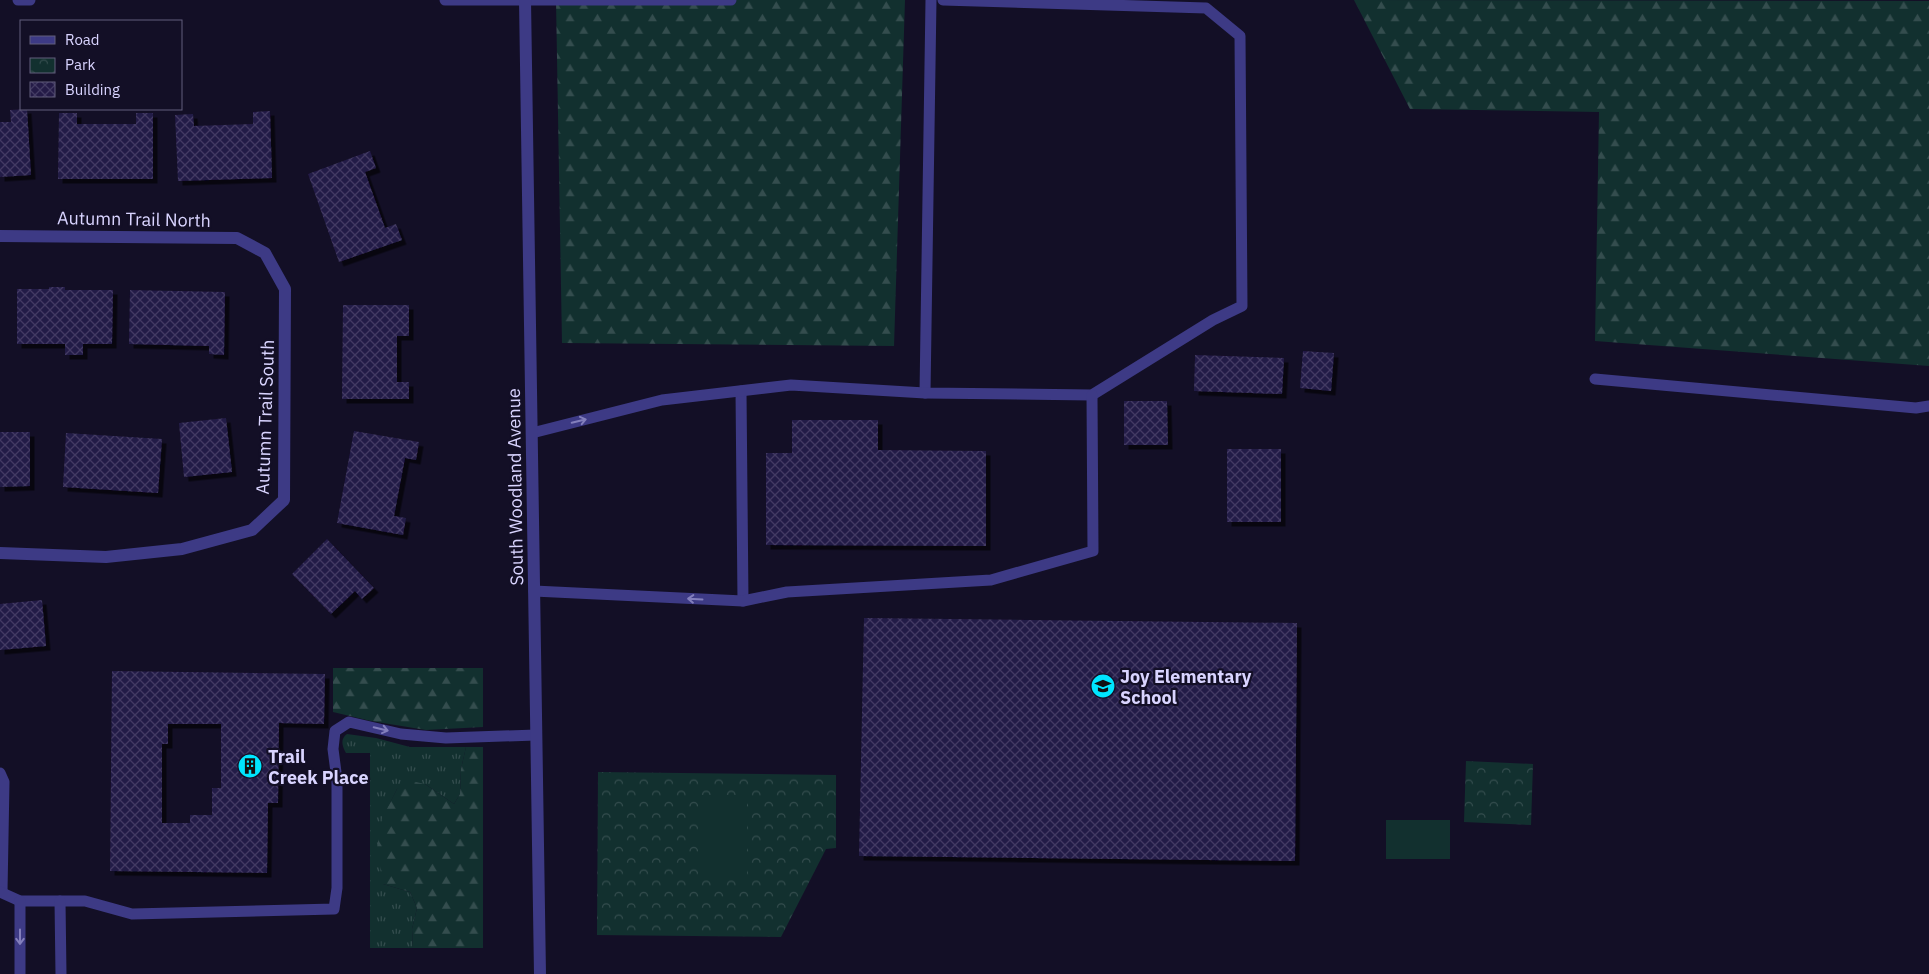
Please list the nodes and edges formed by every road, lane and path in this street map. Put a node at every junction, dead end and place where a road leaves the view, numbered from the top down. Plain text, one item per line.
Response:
1 (18, 0) edge
2 (30, 0) edge
3 (445, 0) edge
4 (525, 0) edge
5 (731, 0) edge
6 (931, 0) edge
7 (943, 0) edge
8 (0, 236) edge
9 (265, 253) joint
10 (1594, 379) dead end
11 (741, 391) junction
12 (925, 393) junction
13 (1092, 395) junction
14 (1929, 406) edge
15 (532, 433) junction
16 (0, 553) edge
17 (534, 591) junction
18 (743, 601) junction
19 (536, 735) junction
20 (0, 773) edge
21 (1, 892) edge
22 (20, 901) junction
23 (60, 901) junction
24 (20, 974) edge
25 (61, 974) edge
26 (540, 974) edge

1 - 2 lane
3 - 4 lane
4 - 5 lane
4 - 15 street, South Woodland Avenue
6 - 12 lane
7 - 13 lane
8 - 9 street, Autumn Trail North
9 - 16 street, Autumn Trail South
10 - 14 lane
11 - 12 lane
15 -> 11 lane
11 - 18 lane
12 - 13 lane
13 - 18 lane
15 - 17 street, South Woodland Avenue
18 -> 17 lane
17 - 19 street, South Woodland Avenue
23 -> 19 lane
19 - 26 street, South Woodland Avenue
20 - 21 lane
21 - 22 lane
22 - 23 lane
22 -> 24 lane
23 - 25 lane

